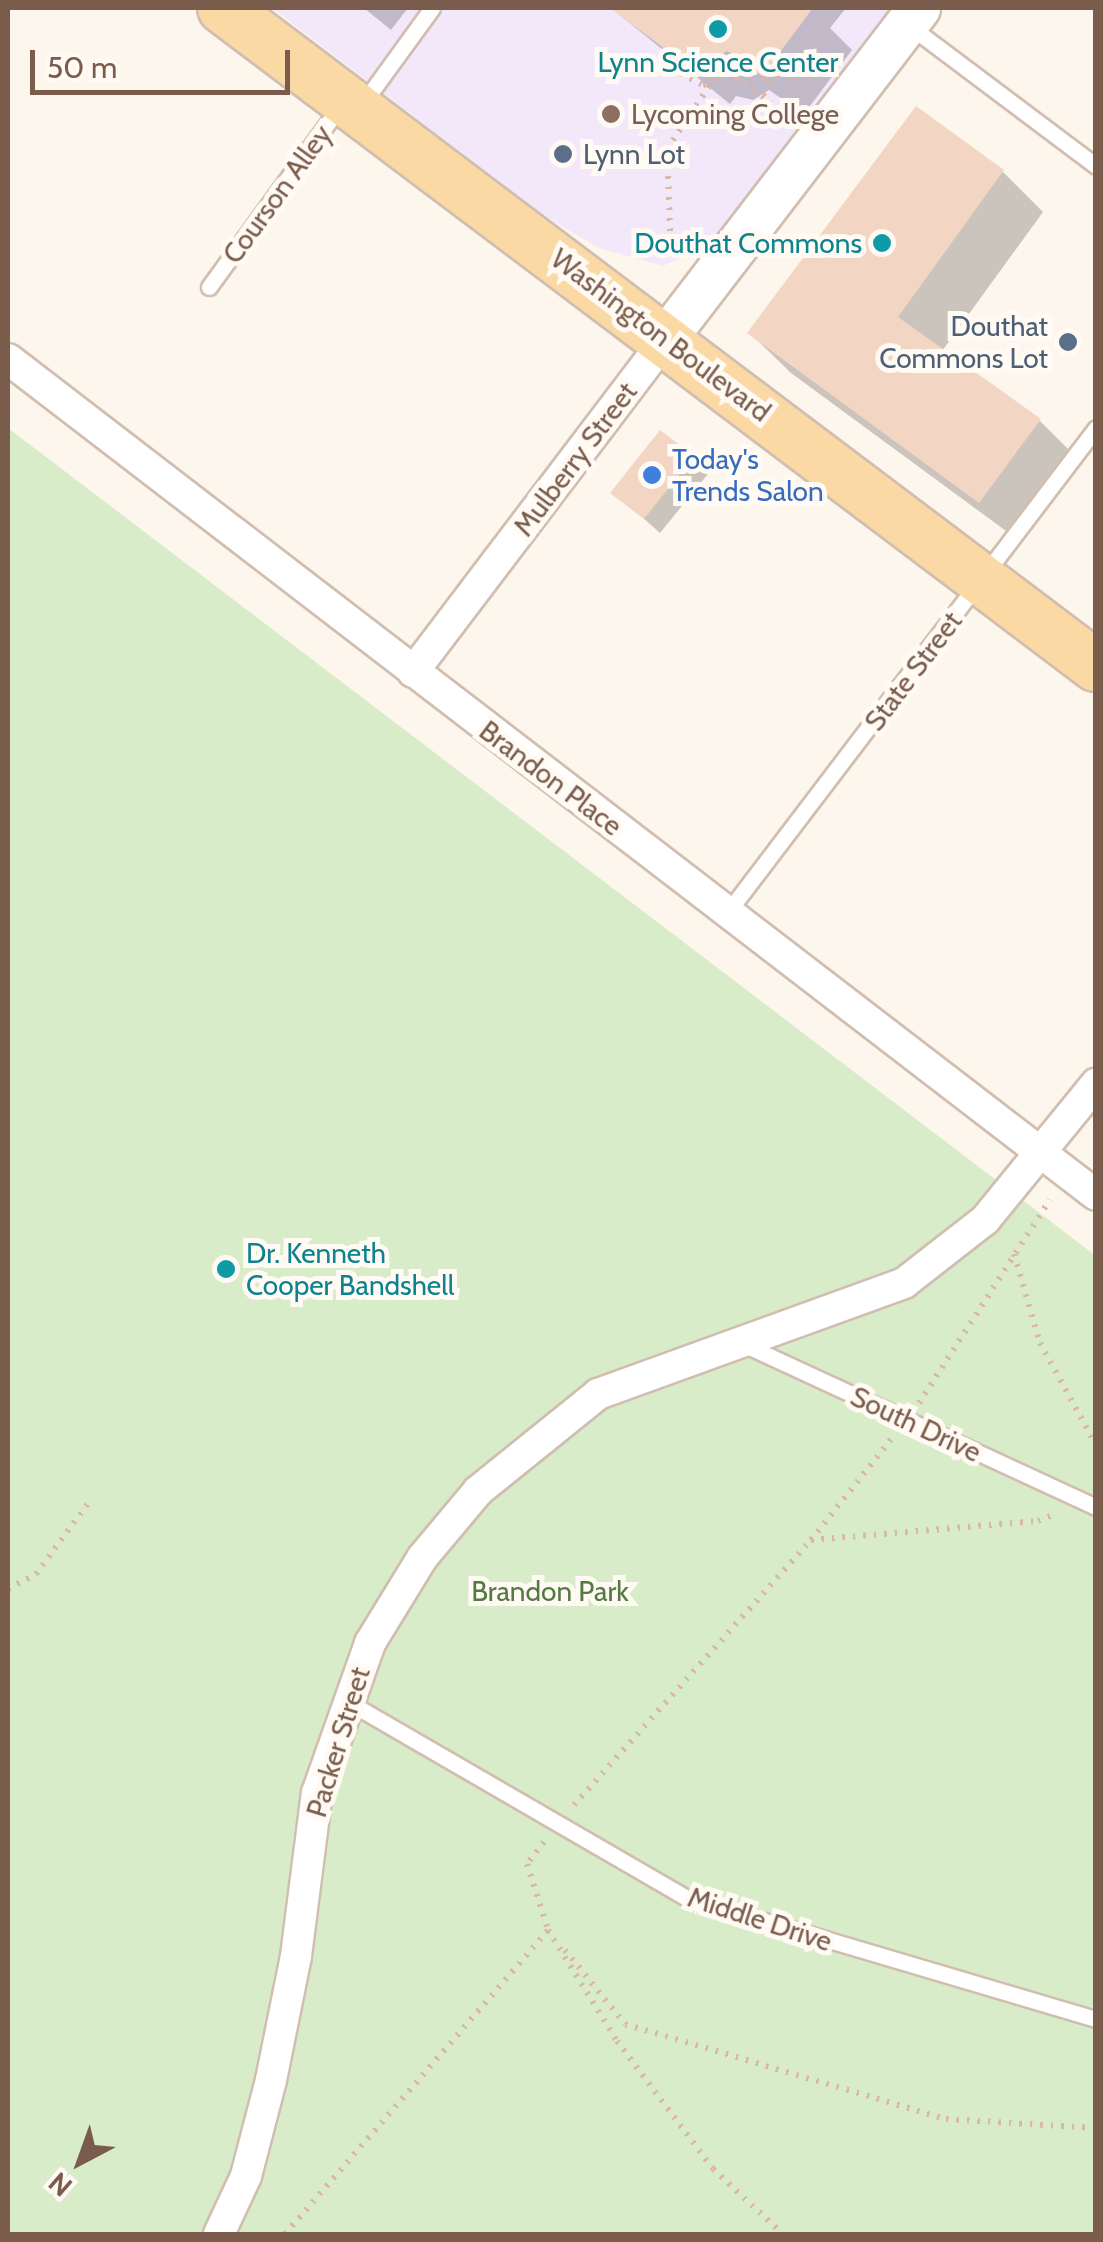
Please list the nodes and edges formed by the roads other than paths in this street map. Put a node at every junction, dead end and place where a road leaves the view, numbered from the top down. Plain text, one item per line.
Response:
1 (223, 8) edge
2 (432, 8) edge
3 (913, 16) edge
4 (351, 105) junction
5 (1096, 166) edge
6 (209, 287) dead end
7 (667, 337) junction
8 (8, 360) edge
9 (1096, 428) edge
10 (982, 579) junction
11 (1096, 666) edge
12 (414, 672) junction
13 (727, 912) junction
14 (1096, 1084) edge
15 (1042, 1154) junction
16 (1096, 1196) edge
17 (736, 1341) junction
18 (1090, 1504) edge
19 (345, 1700) junction
20 (1096, 2019) edge
21 (219, 2234) edge

1 - 4 main road, Washington Boulevard
2 - 4 lane, Courson Alley
3 - 5 lane
3 - 7 street, Mulberry Street
4 - 6 lane, Courson Alley
4 - 7 main road, Washington Boulevard
7 - 10 main road, Washington Boulevard
7 - 12 street, Mulberry Street
8 - 12 street, Brandon Place
9 - 10 lane, State Street
10 - 11 main road, Washington Boulevard
10 - 13 lane, State Street
12 - 13 street, Brandon Place
13 - 15 street, Brandon Place
14 - 15 street, Packer Street
15 - 16 street, Brandon Place
15 - 17 street, Packer Street
17 - 18 lane, South Drive
17 - 19 street, Packer Street
19 - 20 lane, Middle Drive
19 - 21 street, Packer Street

